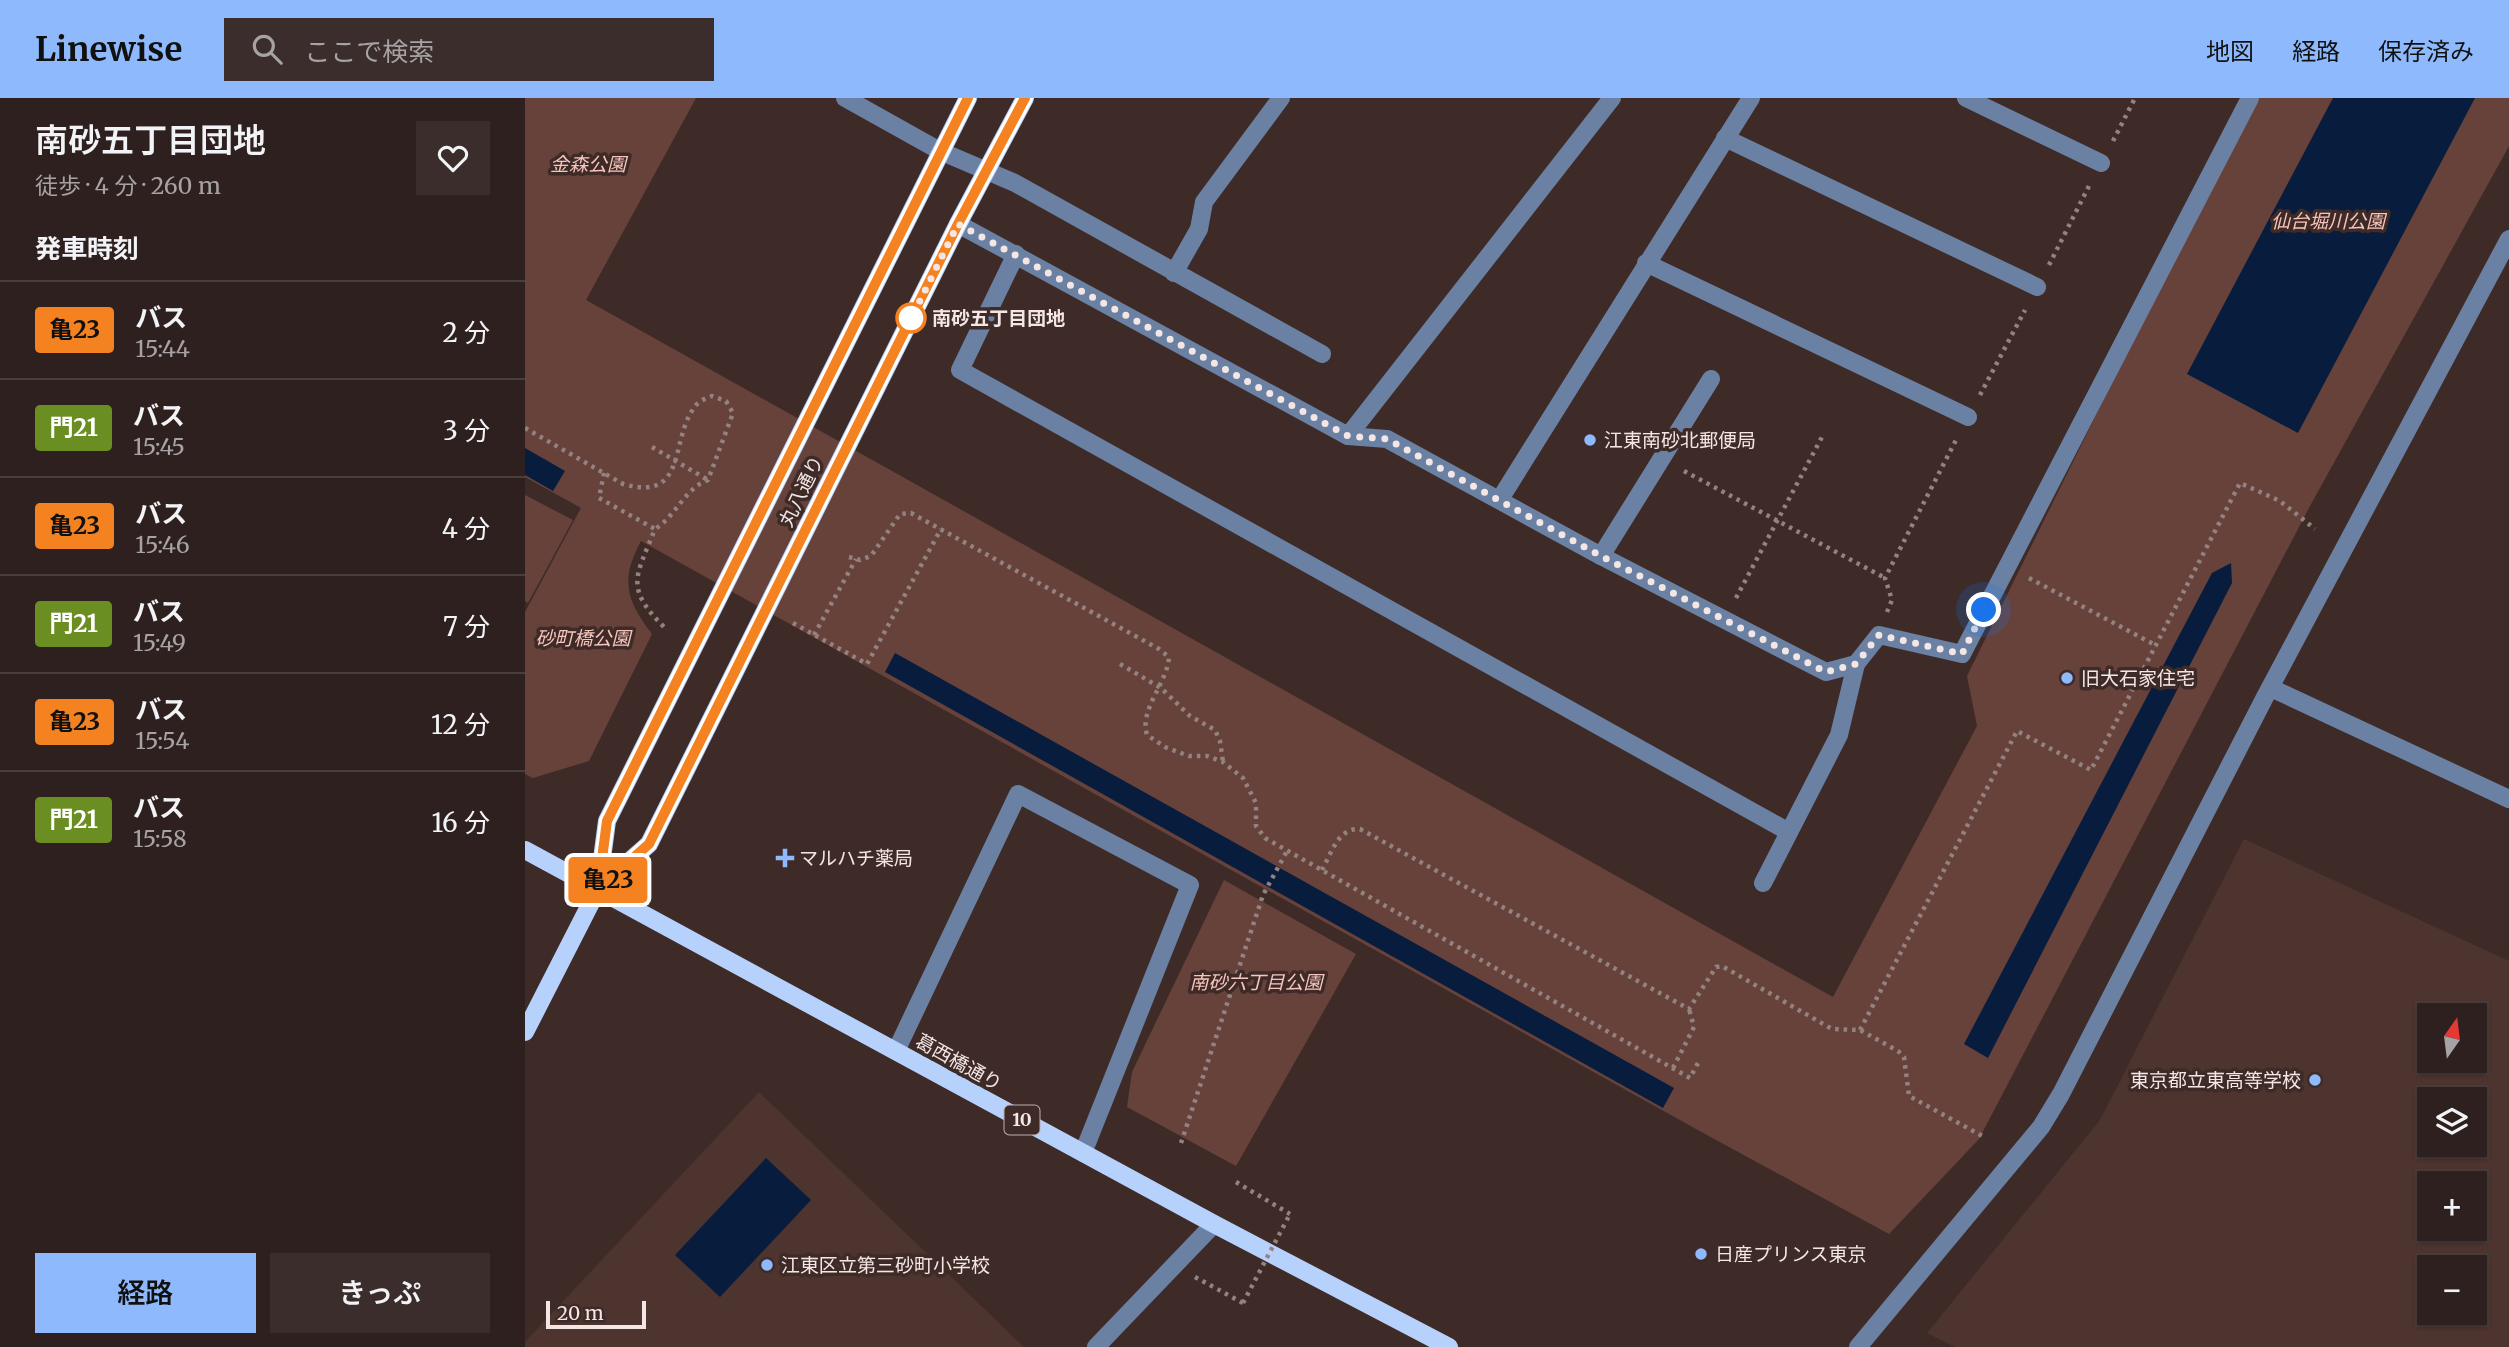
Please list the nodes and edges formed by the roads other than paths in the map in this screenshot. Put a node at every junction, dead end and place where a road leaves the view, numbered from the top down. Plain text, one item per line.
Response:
1 (845, 98) edge
2 (968, 98) edge
3 (1025, 98) edge
4 (1281, 98) edge
5 (1612, 98) edge
6 (1751, 98) edge
7 (1966, 98) edge
8 (2250, 98) edge
9 (1725, 138) junction
10 (940, 151) junction
11 (2101, 163) road end
12 (986, 170) junction
13 (958, 224) junction
14 (2509, 239) edge
15 (1016, 254) junction
16 (1646, 263) junction
17 (1174, 273) junction
18 (2037, 288) road end
19 (1322, 354) dead end
20 (1711, 379) dead end
21 (1968, 417) road end
22 (1348, 436) junction
23 (1500, 499) junction
24 (1601, 556) junction
25 (1856, 664) junction
26 (2270, 688) junction
27 (2509, 799) edge
28 (1789, 832) junction
29 (525, 850) edge
30 (1762, 883) dead end
31 (598, 889) junction
32 (525, 1032) edge
33 (896, 1051) junction
34 (1083, 1153) junction
35 (1214, 1224) junction
36 (1095, 1347) edge
37 (1449, 1347) edge
38 (1858, 1347) edge

1 - 10 street
2 - 10 main road, 丸八通り
3 - 12 main road, 丸八通り
4 - 17 street
5 - 22 street
6 - 9 street
7 - 11 street
8 - 25 street
9 - 16 street
9 - 18 street
10 - 12 street
10 - 31 main road, 丸八通り
12 - 13 main road, 丸八通り
12 - 17 street
13 - 15 street
13 - 31 main road, 丸八通り
14 - 26 street
15 - 22 street
15 - 28 street
16 - 21 street
16 - 23 street
17 - 19 street
20 - 24 street
22 - 23 street
23 - 24 street
24 - 25 street
25 - 28 street
26 - 27 street
26 - 38 street
28 - 30 street
29 - 31 main road, 葛西橋通り / 10
31 - 32 main road, 丸八通り
31 - 33 main road, 葛西橋通り / 10
33 - 34 main road, 葛西橋通り / 10
33 - 34 street
34 - 35 main road, 葛西橋通り / 10
35 - 36 street
35 - 37 main road, 葛西橋通り / 10

